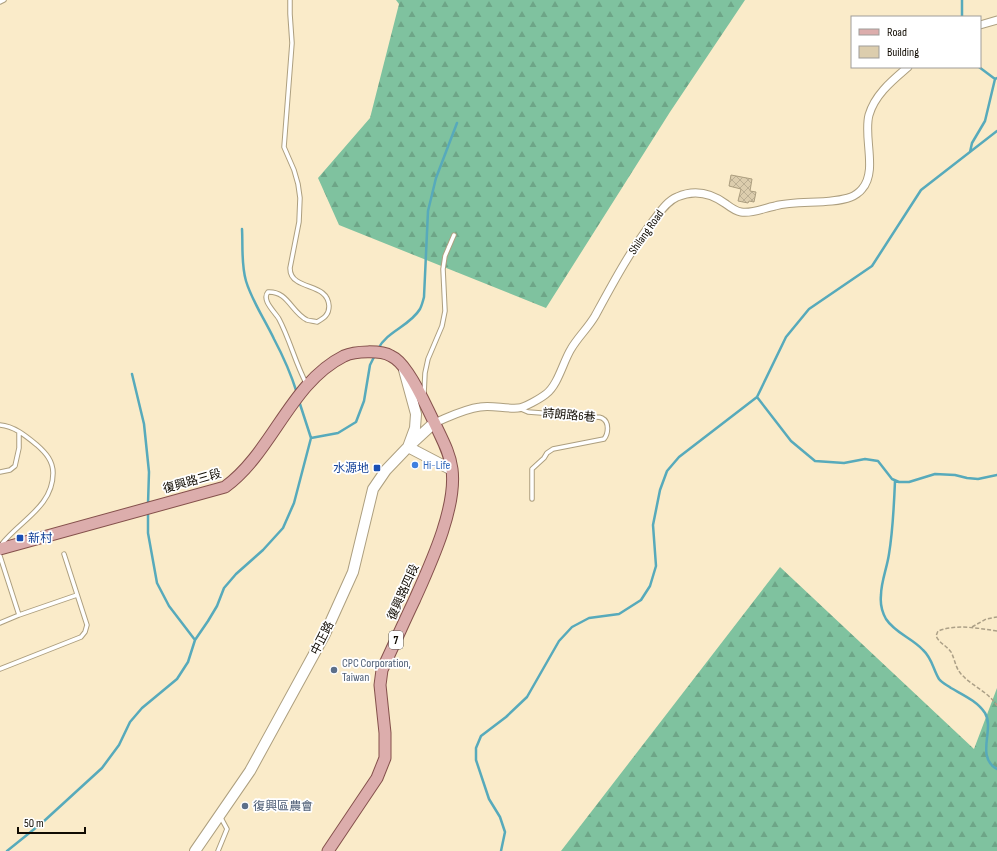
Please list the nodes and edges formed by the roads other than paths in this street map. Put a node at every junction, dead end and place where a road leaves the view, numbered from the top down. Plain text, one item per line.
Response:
1 (4, 0) edge
2 (290, 0) edge
3 (0, 2) edge
4 (997, 20) edge
5 (981, 26) edge
6 (907, 68) edge
7 (454, 235) dead end
8 (380, 353) joint
9 (402, 366) junction
10 (307, 384) junction
11 (424, 401) junction
12 (520, 408) junction
13 (434, 423) junction
14 (0, 425) edge
15 (19, 432) junction
16 (408, 447) junction
17 (452, 470) junction
18 (0, 472) edge
19 (532, 499) dead end
20 (0, 548) edge
21 (64, 554) dead end
22 (0, 556) edge
23 (76, 595) junction
24 (20, 615) junction
25 (0, 622) edge
26 (0, 670) edge
27 (219, 816) junction
28 (195, 851) edge
29 (218, 851) edge
30 (328, 851) edge

1 - 3 lane
2 - 10 lane
4 - 5 street
6 - 12 street, Shilang Road
7 - 11 lane
8 - 9 main road, 復興路四段 / 7
8 - 10 main road, 復興路三段 / 7
9 - 11 main road, 復興路四段 / 7
9 - 16 street
10 - 20 main road, 復興路三段 / 7
11 - 13 main road, 復興路四段 / 7
12 - 13 street, Shilang Road
12 - 19 lane, 詩朗路6巷
13 - 16 street, 中正路
13 - 17 main road, 復興路四段 / 7
14 - 15 lane
15 - 18 lane
15 - 20 lane
16 - 17 street
16 - 27 street, 中正路
17 - 30 main road, 復興路四段 / 7
21 - 23 lane
22 - 24 lane
23 - 24 lane
23 - 26 lane
24 - 25 lane
27 - 28 street, 中正路
27 - 29 lane

